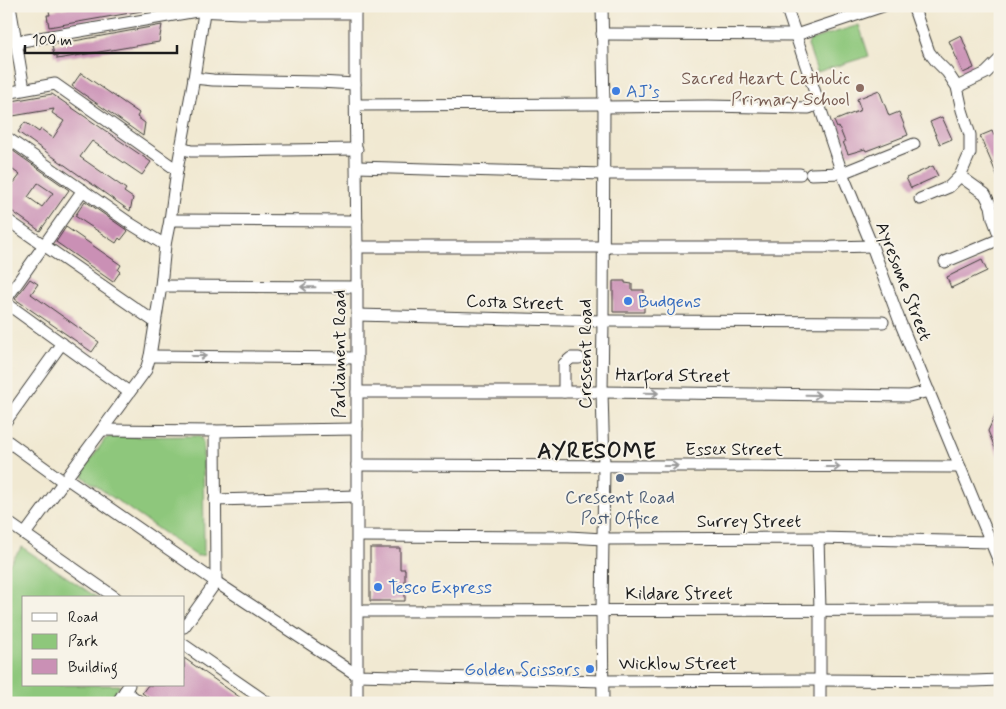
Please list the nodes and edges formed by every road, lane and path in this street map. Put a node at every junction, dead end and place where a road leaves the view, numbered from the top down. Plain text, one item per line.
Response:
1 (10, 6) edge
2 (602, 6) edge
3 (786, 6) edge
4 (913, 6) edge
5 (878, 7) edge
6 (205, 8) edge
7 (355, 10) edge
8 (10, 28) edge
9 (602, 34) junction
10 (796, 34) junction
11 (16, 42) junction
12 (1000, 59) edge
13 (194, 78) junction
14 (355, 84) junction
15 (957, 87) junction
16 (24, 89) junction
17 (6, 93) edge
18 (819, 104) junction
19 (356, 105) junction
20 (604, 106) junction
21 (6, 137) edge
22 (914, 144) dead end
23 (181, 148) junction
24 (357, 149) junction
25 (357, 167) junction
26 (177, 170) junction
27 (842, 173) junction
28 (603, 174) junction
29 (960, 176) junction
30 (82, 190) junction
31 (920, 200) dead end
32 (6, 219) edge
33 (170, 220) junction
34 (357, 221) junction
35 (1000, 238) edge
36 (44, 245) junction
37 (164, 245) junction
38 (872, 246) junction
39 (357, 247) junction
40 (603, 247) junction
41 (945, 262) dead end
42 (161, 286) junction
43 (357, 288) junction
44 (6, 299) edge
45 (6, 303) edge
46 (357, 315) junction
47 (155, 322) junction
48 (603, 322) junction
49 (883, 322) dead end
50 (62, 343) junction
51 (150, 356) junction
52 (357, 358) junction
53 (579, 358) dead end
54 (929, 391) junction
55 (129, 392) junction
56 (357, 392) junction
57 (564, 392) junction
58 (602, 392) junction
59 (6, 420) edge
60 (357, 429) junction
61 (102, 430) junction
62 (215, 431) junction
63 (6, 440) edge
64 (357, 465) junction
65 (604, 466) junction
66 (960, 467) junction
67 (65, 480) junction
68 (357, 496) junction
69 (215, 500) junction
70 (6, 521) edge
71 (25, 534) junction
72 (358, 536) junction
73 (603, 538) junction
74 (818, 538) junction
75 (991, 542) junction
76 (1000, 564) edge
77 (216, 582) junction
78 (113, 596) edge
79 (820, 610) junction
80 (1000, 610) edge
81 (358, 611) junction
82 (602, 611) junction
83 (185, 626) edge
84 (185, 646) edge
85 (357, 675) junction
86 (819, 680) junction
87 (1000, 680) edge
88 (603, 681) junction
89 (127, 688) edge
90 (117, 703) edge
91 (141, 703) edge
92 (268, 703) edge
93 (357, 703) edge
94 (603, 703) edge
95 (820, 703) edge

1 - 8 street
2 - 9 street, Crescent Road
3 - 10 street, Ayresome Street
4 - 15 street
5 - 10 street
6 - 7 street
6 - 11 street
6 - 13 street
7 - 14 street, Parliament Road
8 - 11 street
9 - 10 street
9 - 20 street, Crescent Road
10 - 18 street, Ayresome Street
11 - 16 street
12 - 15 street
13 - 14 street
13 - 23 street
14 - 19 street, Parliament Road
15 - 29 street
16 - 17 street
16 - 26 street
18 - 20 street
18 - 27 street, Ayresome Street
19 - 20 street
19 - 24 street, Parliament Road
20 - 28 street, Crescent Road
21 - 30 street
22 - 27 street
23 - 24 street
23 - 26 street
24 - 25 street, Parliament Road
25 - 28 street
25 - 34 street, Parliament Road
26 - 33 street
27 - 28 street
27 - 38 street, Ayresome Street
28 - 40 street, Crescent Road
29 - 31 street
29 - 35 street
30 - 36 street
30 - 37 street
32 - 36 street
33 - 34 street
33 - 37 street
34 - 39 street, Parliament Road
35 - 41 street
36 - 44 street
36 - 47 street
37 - 42 street
38 - 40 street
38 - 54 street, Ayresome Street
39 - 40 street
39 - 43 street, Parliament Road
40 - 48 street, Crescent Road
43 -> 42 street
42 - 47 street
43 - 46 street, Parliament Road
45 - 50 street
46 - 48 street, Costa Street
46 - 52 street, Parliament Road
47 - 51 street
48 - 49 street, Costa Street
48 - 58 street, Crescent Road
50 - 55 street
50 - 59 street
51 -> 52 street
51 - 55 street
52 - 56 street, Parliament Road
53 - 57 street
58 -> 54 street, Harford Street
54 - 66 street, Ayresome Street
55 - 61 street
56 - 57 street, Harford Street
56 - 60 street, Parliament Road
57 - 58 street, Harford Street
58 - 65 street, Crescent Road
60 - 62 street
60 - 64 street, Parliament Road
61 - 62 street
61 - 67 street
62 - 69 street
63 - 67 street
64 - 65 street, Essex Street
64 - 68 street, Parliament Road
65 -> 66 street, Essex Street
65 - 73 street, Crescent Road
66 - 75 street, Ayresome Street
67 - 71 street
67 - 77 street
68 - 69 street
68 - 72 street, Parliament Road
69 - 77 street
70 - 71 street
71 - 78 street
72 - 73 street, Surrey Street
72 - 81 street, Parliament Road
73 - 74 street, Surrey Street
73 - 82 street, Crescent Road
74 - 75 street, Surrey Street
74 - 79 street
75 - 76 street, Ayresome Street
77 - 83 street
77 - 85 street
79 - 80 street, Kildare Street
79 - 82 street, Kildare Street
79 - 86 street
81 - 82 street, Kildare Street
81 - 85 street, Parliament Road
82 - 88 street, Crescent Road
84 - 92 street
85 - 88 street, Wicklow Street
85 - 93 street, Parliament Road
86 - 87 street, Wicklow Street
86 - 88 street, Wicklow Street
86 - 95 street
88 - 94 street, Crescent Road
89 - 90 street
89 - 91 street

